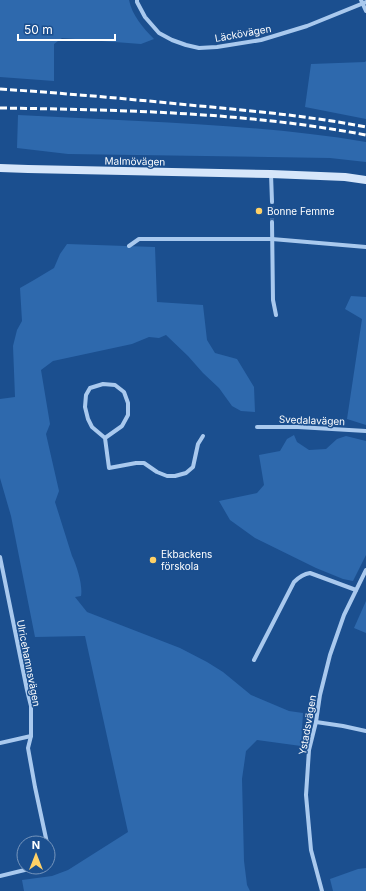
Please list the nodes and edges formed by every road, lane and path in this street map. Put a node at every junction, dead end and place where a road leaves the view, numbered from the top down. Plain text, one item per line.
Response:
1 (137, 0) edge
2 (363, 2) edge
3 (366, 11) edge
4 (0, 168) edge
5 (271, 174) junction
6 (366, 180) edge
7 (272, 202) tunnel mouth
8 (272, 222) tunnel mouth
9 (272, 239) junction
10 (129, 246) dead end
11 (366, 247) edge
12 (276, 314) dead end
13 (257, 427) dead end
14 (366, 431) edge
15 (203, 436) dead end
16 (105, 438) junction
17 (0, 558) edge
18 (366, 570) edge
19 (356, 590) junction
20 (254, 660) dead end
21 (316, 722) junction
22 (366, 732) edge
23 (31, 736) junction
24 (0, 743) edge
25 (45, 835) edge
26 (16, 872) edge
27 (0, 876) edge
28 (322, 891) edge

1 - 2 street, Läckövägen
2 - 3 street
4 - 5 street, Malmövägen
5 - 6 street, Malmövägen
5 - 7 street
8 - 9 street
9 - 10 street
9 - 11 street
9 - 12 street
13 - 14 street, Svedalavägen
15 - 16 street
16 - 16 street
17 - 23 street, Ulricehamnsvägen
18 - 19 street, Ystadsvägen
19 - 20 street
19 - 21 street, Ystadsvägen
21 - 22 street
21 - 28 street, Ystadsvägen
23 - 24 street
23 - 25 street, Ulricehamnsvägen
26 - 27 street

